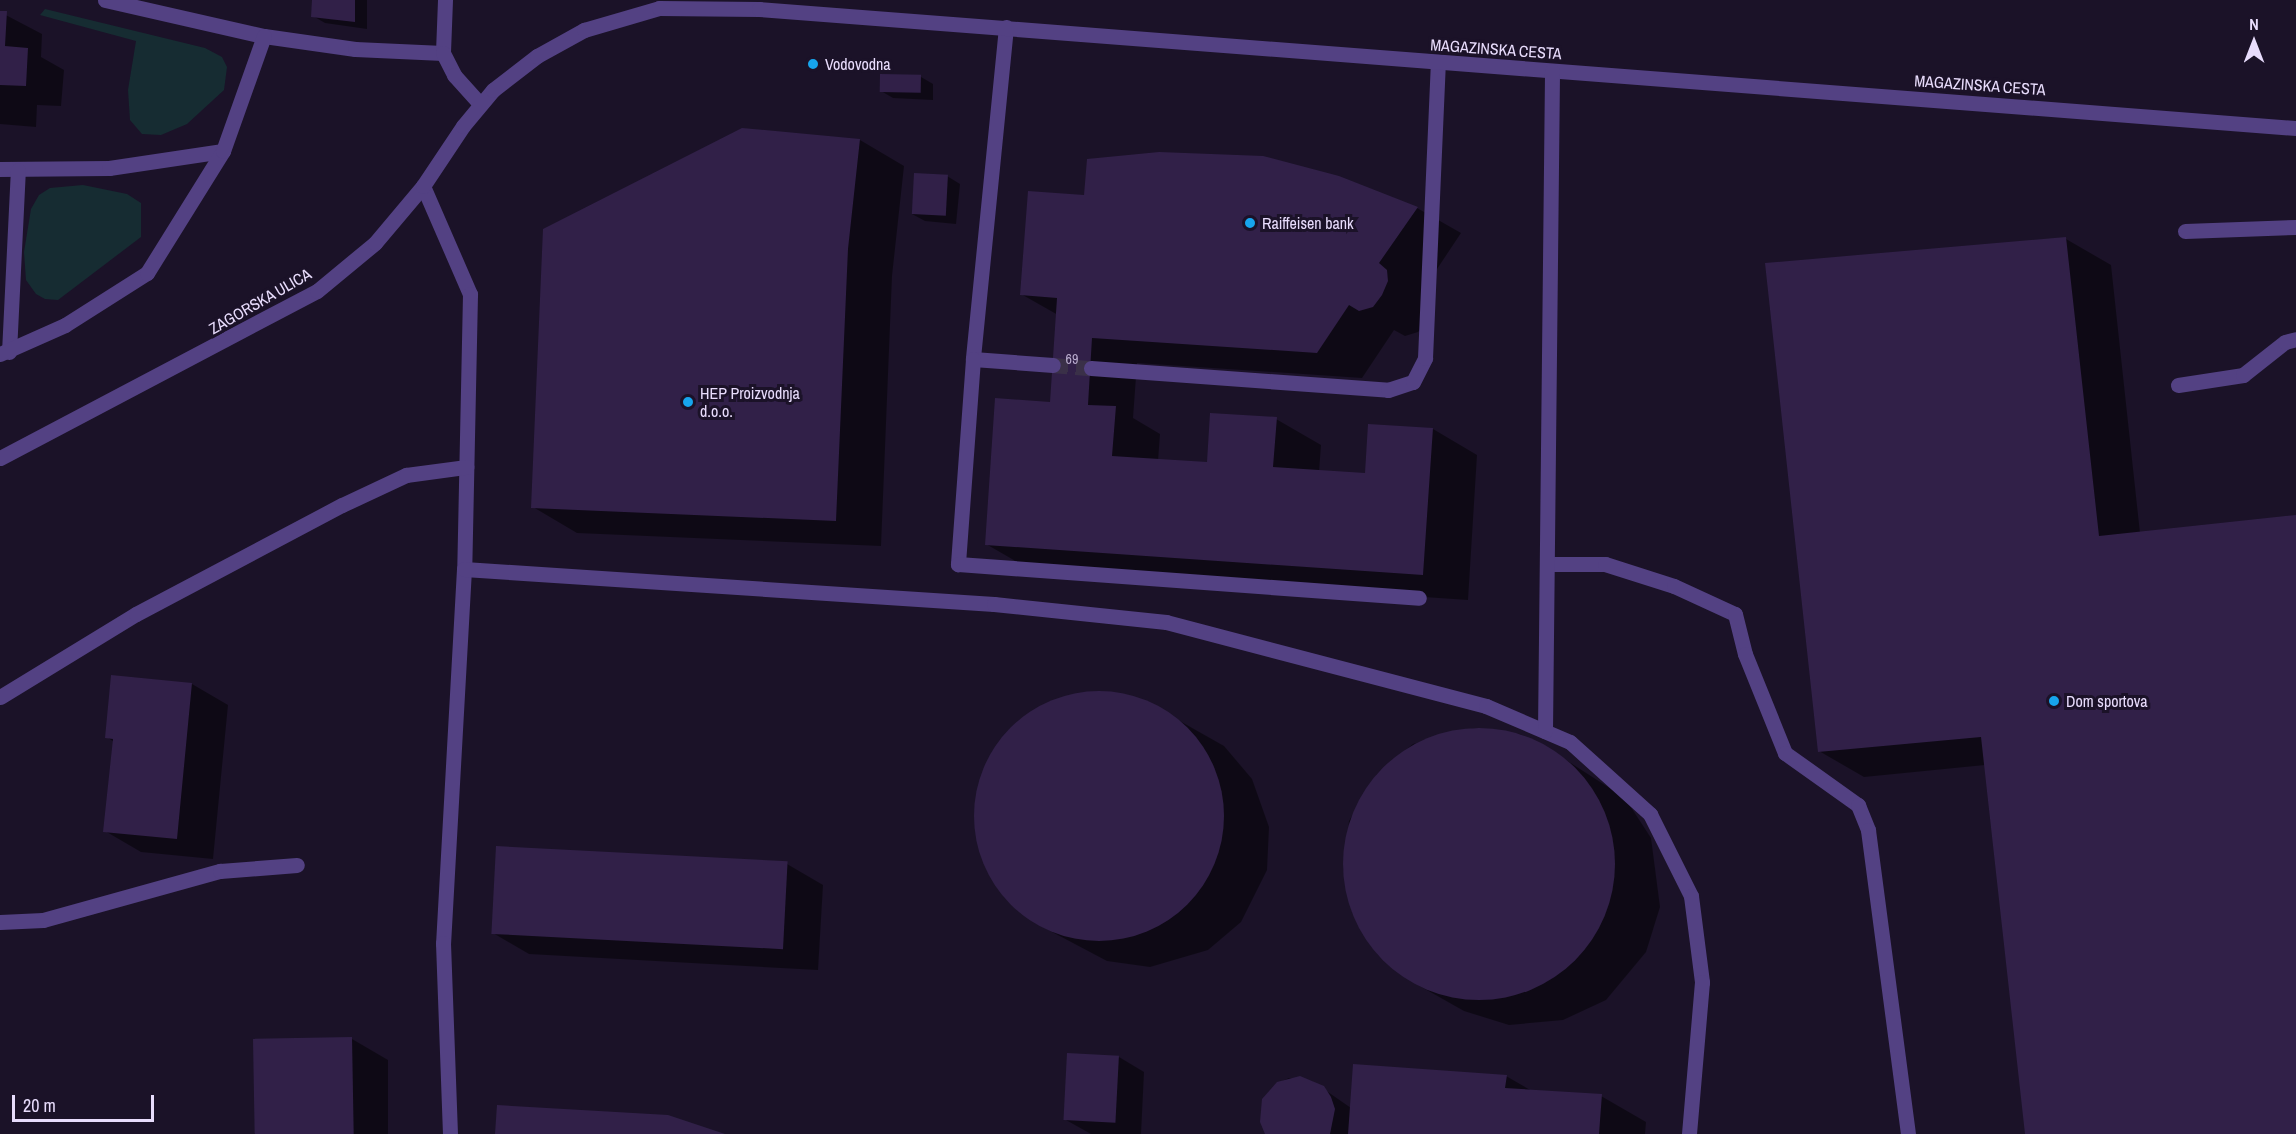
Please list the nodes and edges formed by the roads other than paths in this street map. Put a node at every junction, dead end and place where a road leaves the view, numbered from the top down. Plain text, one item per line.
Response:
1 (105, 0) edge
2 (445, 0) edge
3 (664, 0) edge
4 (693, 6) junction
5 (1005, 27) junction
6 (264, 36) junction
7 (443, 53) junction
8 (1438, 63) junction
9 (1552, 71) junction
10 (480, 104) junction
11 (2296, 128) edge
12 (223, 151) junction
13 (0, 169) edge
14 (18, 170) junction
15 (423, 186) junction
16 (2296, 227) edge
17 (2186, 231) dead end
18 (2296, 339) edge
19 (4, 353) edge
20 (974, 359) junction
21 (1053, 365) tunnel mouth
22 (1091, 368) tunnel mouth
23 (2178, 385) dead end
24 (0, 458) edge
25 (466, 467) junction
26 (1549, 564) junction
27 (464, 569) junction
28 (1419, 597) dead end
29 (0, 698) edge
30 (1545, 731) junction
31 (297, 865) dead end
32 (0, 922) edge
33 (450, 1134) edge
34 (1689, 1134) edge
35 (1908, 1134) edge

1 - 6 street
2 - 7 street
3 - 4 street, MAGAZINSKA CESTA
4 - 5 street, MAGAZINSKA CESTA
4 - 10 street, MAGAZINSKA CESTA
5 - 8 street, MAGAZINSKA CESTA
5 - 20 street
6 - 7 street
6 - 12 street
7 - 10 street
8 - 9 street, MAGAZINSKA CESTA
8 - 22 street
9 - 11 street, MAGAZINSKA CESTA
9 - 26 street
10 - 15 street, ZAGORSKA ULICA
12 - 14 street
12 - 19 street
13 - 14 street
14 - 19 street
15 - 24 street, ZAGORSKA ULICA
15 - 25 street
16 - 17 street
18 - 23 street
20 - 21 street
20 - 28 street
25 - 27 street
25 - 29 street
26 - 30 street
26 - 35 street
27 - 30 street
27 - 33 street
30 - 34 street
31 - 32 street

